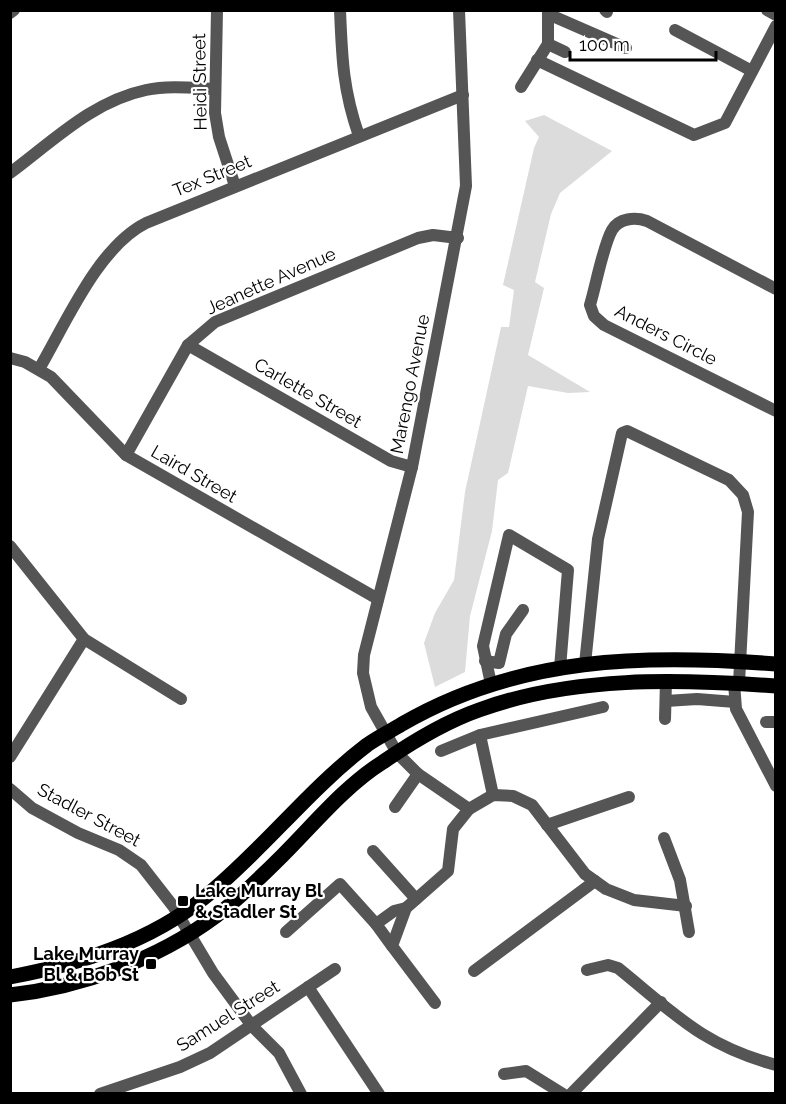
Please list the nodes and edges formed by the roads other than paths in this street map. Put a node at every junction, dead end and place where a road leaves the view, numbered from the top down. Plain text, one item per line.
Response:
1 (217, 10) edge
2 (340, 10) edge
3 (459, 10) edge
4 (767, 10) edge
5 (548, 12) edge
6 (776, 15) edge
7 (776, 26) edge
8 (675, 30) dead end
9 (548, 44) junction
10 (626, 48) dead end
11 (566, 52) dead end
12 (537, 60) junction
13 (752, 70) junction
14 (521, 87) dead end
15 (215, 89) junction
16 (463, 95) junction
17 (359, 136) junction
18 (10, 173) edge
19 (235, 186) junction
20 (458, 238) junction
21 (776, 289) edge
22 (188, 345) junction
23 (10, 358) edge
24 (39, 369) junction
25 (776, 411) edge
26 (126, 455) junction
27 (412, 467) junction
28 (10, 546) edge
29 (378, 599) junction
30 (523, 610) dead end
31 (84, 639) junction
32 (485, 661) junction
33 (741, 661) junction
34 (585, 664) junction
35 (776, 664) edge
36 (560, 668) junction
37 (666, 681) junction
38 (736, 683) junction
39 (491, 684) junction
40 (776, 686) edge
41 (181, 699) dead end
42 (666, 702) junction
43 (735, 702) junction
44 (498, 704) junction
45 (603, 707) dead end
46 (665, 719) dead end
47 (387, 734) junction
48 (480, 735) junction
49 (441, 751) dead end
50 (397, 753) junction
51 (10, 757) edge
52 (418, 774) junction
53 (776, 786) edge
54 (10, 789) edge
55 (493, 795) junction
56 (629, 797) dead end
57 (395, 807) dead end
58 (469, 808) junction
59 (548, 825) junction
60 (664, 838) dead end
61 (373, 851) dead end
62 (595, 881) junction
63 (416, 899) junction
64 (686, 906) junction
65 (405, 908) junction
66 (178, 914) junction
67 (376, 924) junction
68 (286, 932) dead end
69 (689, 932) dead end
70 (189, 933) junction
71 (392, 946) junction
72 (335, 969) dead end
73 (587, 970) dead end
74 (474, 971) dead end
75 (10, 977) edge
76 (308, 987) junction
77 (10, 995) edge
78 (661, 1002) junction
79 (435, 1003) dead end
80 (252, 1026) junction
81 (776, 1065) edge
82 (504, 1074) dead end
83 (105, 1093) edge
84 (301, 1094) edge
85 (379, 1094) edge
86 (563, 1094) edge
87 (571, 1094) edge

1 - 15 street, Heidi Street
2 - 17 street
3 - 16 street, Marengo Avenue
4 - 6 street
5 - 9 street
5 - 10 street
7 - 13 street
8 - 13 street
9 - 11 street
9 - 12 street
12 - 13 street
12 - 14 street
15 - 18 street
15 - 19 street, Heidi Street
16 - 17 street, Tex Street
16 - 20 street, Marengo Avenue
17 - 19 street, Tex Street
19 - 24 street, Tex Street
20 - 22 street, Jeanette Avenue
20 - 27 street, Marengo Avenue
21 - 25 street, Anders Circle
22 - 26 street, Jeanette Avenue
22 - 27 street, Carlette Street
23 - 24 street, Laird Street
24 - 26 street, Laird Street
26 - 29 street, Laird Street
27 - 29 street, Marengo Avenue
28 - 31 street
29 - 47 street, Marengo Avenue
30 - 32 street
31 - 41 street
31 - 51 street
32 - 36 street
32 - 39 street
33 - 34 main road
33 - 34 street
33 - 35 main road
33 - 38 street
34 - 36 main road
36 - 39 main road
37 - 38 main road
37 - 42 street
37 - 44 main road
38 - 40 main road
38 - 43 street
39 - 44 main road
39 - 47 main road
42 - 43 street
42 - 46 street
43 - 53 street
44 - 50 main road
45 - 48 street
47 - 50 street, Marengo Avenue
47 - 66 main road
48 - 49 street
48 - 55 street
50 - 52 street, Marengo Avenue
50 - 70 main road
52 - 57 street
52 - 58 street, Marengo Avenue
54 - 66 street, Stadler Street
55 - 58 street
55 - 59 street
56 - 59 street
58 - 63 street
59 - 62 street
60 - 64 street
61 - 63 street
62 - 64 street
62 - 74 street
63 - 65 street
64 - 69 street
65 - 67 street
65 - 71 street
66 - 70 street, Stadler Street
66 - 75 main road
67 - 68 street
67 - 71 street
70 - 77 main road
70 - 80 street, Stadler Street
71 - 79 street
72 - 76 street, Samuel Street
73 - 78 street
76 - 80 street, Samuel Street
76 - 85 street
78 - 81 street
78 - 87 street
80 - 83 street, Samuel Street
80 - 84 street, Stadler Street
82 - 86 street

